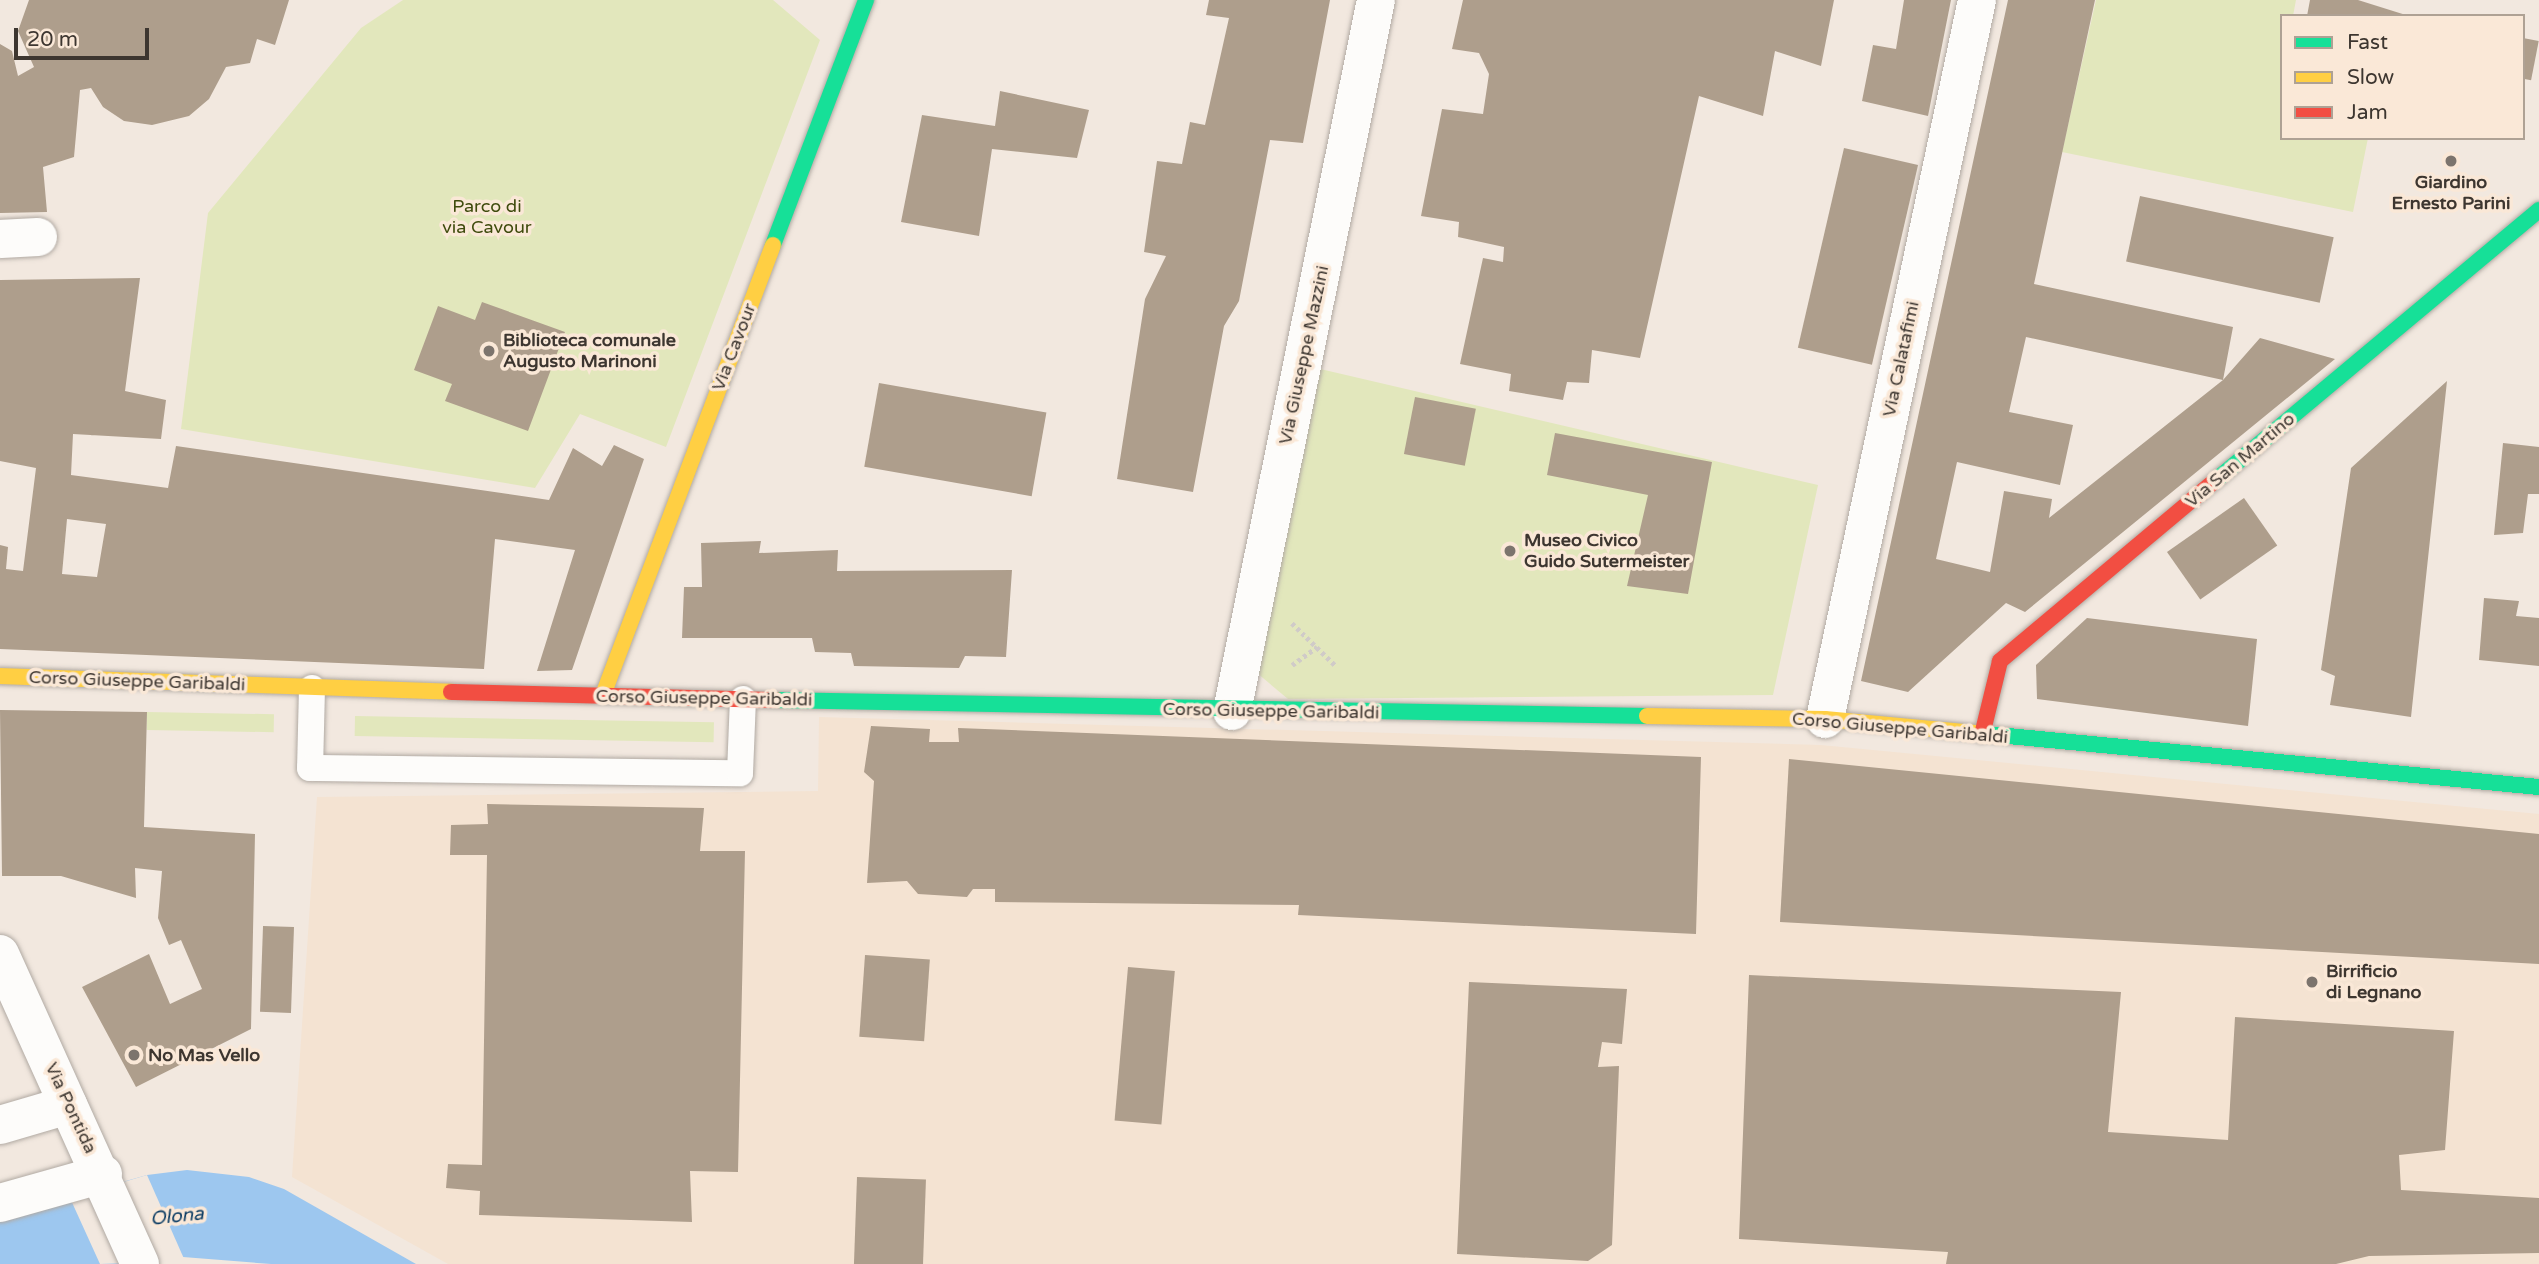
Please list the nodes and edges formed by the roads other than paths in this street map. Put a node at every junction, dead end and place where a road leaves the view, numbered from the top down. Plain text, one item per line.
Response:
1 (866, 0) edge
2 (1376, 0) edge
3 (1977, 0) edge
4 (2539, 210) edge
5 (38, 237) dead end
6 (0, 239) edge
7 (0, 676) edge
8 (312, 688) junction
9 (603, 695) junction
10 (743, 699) junction
11 (1232, 711) junction
12 (1825, 719) junction
13 (1982, 735) junction
14 (2539, 787) edge
15 (0, 954) edge
16 (68, 1105) junction
17 (0, 1125) edge
18 (103, 1174) junction
19 (0, 1203) edge
20 (140, 1264) edge

1 - 9 street, Via Cavour
2 - 11 street, Via Giuseppe Mazzini
3 - 12 street, Via Calatafimi
4 - 13 street, Via San Martino
5 - 6 street
7 - 8 street, Corso Giuseppe Garibaldi
8 - 9 street, Corso Giuseppe Garibaldi
8 - 10 lane
9 - 10 street, Corso Giuseppe Garibaldi
10 - 11 street, Corso Giuseppe Garibaldi
11 - 12 street, Corso Giuseppe Garibaldi
12 - 13 street, Corso Giuseppe Garibaldi
13 - 14 street, Corso Giuseppe Garibaldi
15 - 16 street, Via Pontida
16 - 17 street
16 - 18 street, Via Pontida
18 - 19 street
18 - 20 street, Via Pontida

